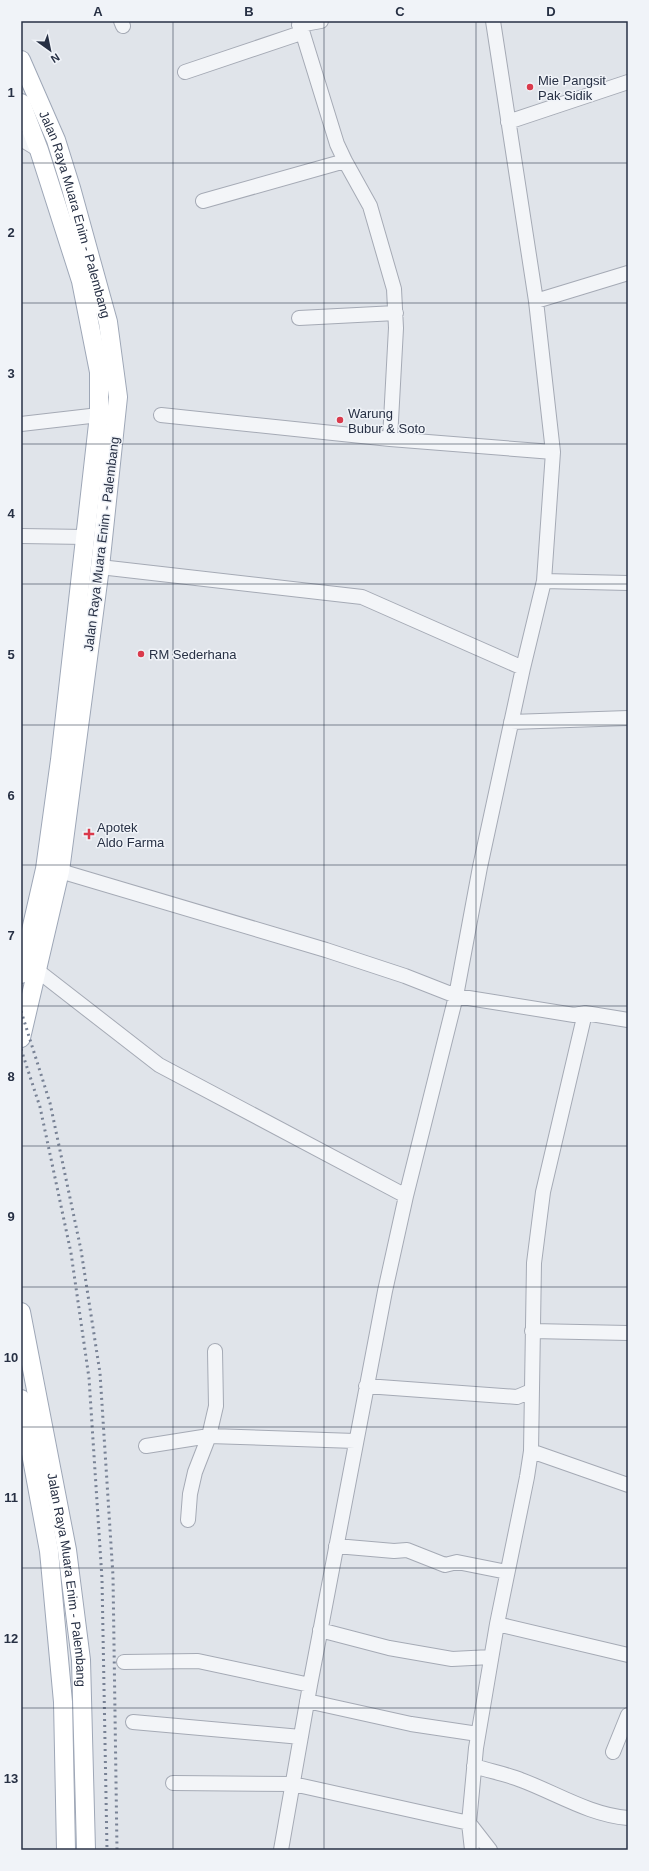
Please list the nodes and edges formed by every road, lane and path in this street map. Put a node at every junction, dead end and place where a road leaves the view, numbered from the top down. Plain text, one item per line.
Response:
1 (321, 21) edge
2 (492, 21) edge
3 (300, 26) edge
4 (21, 60) edge
5 (185, 72) dead end
6 (628, 82) edge
7 (21, 104) edge
8 (508, 122) junction
9 (21, 139) edge
10 (39, 150) junction
11 (345, 161) junction
12 (203, 201) dead end
13 (628, 273) edge
14 (536, 301) junction
15 (396, 313) junction
16 (299, 318) dead end
17 (99, 415) junction
18 (161, 415) dead end
19 (21, 424) edge
20 (390, 439) junction
21 (553, 452) junction
22 (21, 536) edge
23 (86, 537) junction
24 (100, 567) junction
25 (544, 581) junction
26 (628, 583) edge
27 (523, 668) junction
28 (628, 718) edge
29 (511, 722) junction
30 (60, 871) junction
31 (30, 973) edge
32 (456, 996) junction
33 (585, 1013) junction
34 (628, 1020) edge
35 (21, 1038) edge
36 (406, 1196) junction
37 (21, 1312) edge
38 (532, 1331) junction
39 (628, 1333) edge
40 (215, 1352) dead end
41 (366, 1386) junction
42 (532, 1391) junction
43 (21, 1399) edge
44 (209, 1436) junction
45 (355, 1441) junction
46 (146, 1446) dead end
47 (531, 1451) junction
48 (628, 1485) edge
49 (188, 1520) dead end
50 (336, 1546) junction
51 (507, 1572) junction
52 (497, 1624) junction
53 (320, 1630) junction
54 (628, 1655) edge
55 (491, 1657) junction
56 (81, 1660) junction
57 (59, 1661) junction
58 (124, 1662) dead end
59 (310, 1685) junction
60 (307, 1701) junction
61 (628, 1715) edge
62 (133, 1722) dead end
63 (478, 1734) junction
64 (301, 1736) junction
65 (613, 1752) dead end
66 (474, 1766) junction
67 (85, 1778) junction
68 (65, 1780) junction
69 (173, 1783) dead end
70 (293, 1784) junction
71 (628, 1818) edge
72 (469, 1823) junction
73 (66, 1850) edge
74 (86, 1850) edge
75 (281, 1850) edge
76 (472, 1850) edge
77 (490, 1850) edge

1 - 3 street
2 - 8 street
3 - 5 street
3 - 11 street
4 - 24 main road, Jalan Raya Muara Enim - Palembang
6 - 8 street
7 - 10 main road, Jalan Raya Muara Enim - Palembang
8 - 14 street
9 - 10 street
10 - 17 main road, Jalan Raya Muara Enim - Palembang
11 - 12 street
11 - 15 street
13 - 14 street
14 - 21 street
15 - 16 street
15 - 20 street
17 - 19 street
17 - 23 main road, Jalan Raya Muara Enim - Palembang
18 - 20 street
20 - 21 street
21 - 25 street
22 - 23 street
23 - 31 main road, Jalan Raya Muara Enim - Palembang
24 - 27 street
24 - 30 main road, Jalan Raya Muara Enim - Palembang
25 - 26 street
25 - 27 street
27 - 29 street
28 - 29 street
29 - 32 street
30 - 31 main road, Jalan Raya Muara Enim - Palembang
30 - 32 street
31 - 35 main road, Jalan Raya Muara Enim - Palembang
31 - 36 street
32 - 33 street
32 - 36 street
33 - 34 street
33 - 38 street
36 - 41 street
37 - 56 main road, Jalan Raya Muara Enim - Palembang
38 - 39 street
38 - 42 street
40 - 44 street
41 - 42 street
41 - 45 street
42 - 47 street
43 - 57 main road, Jalan Raya Muara Enim - Palembang
44 - 45 street
44 - 46 street
44 - 49 street
45 - 50 street
47 - 48 street
47 - 51 street
50 - 51 street
50 - 53 street
51 - 52 street
52 - 54 street
52 - 55 street
53 - 55 street
53 - 59 street
55 - 63 street
56 - 57 main road
56 - 67 main road, Jalan Raya Muara Enim - Palembang
57 - 68 main road, Jalan Raya Muara Enim - Palembang
58 - 59 street
59 - 60 street
60 - 63 street
60 - 64 street
61 - 65 street
62 - 64 street
63 - 66 street
64 - 70 street
66 - 71 street
66 - 72 street
67 - 68 main road
67 - 74 main road, Jalan Raya Muara Enim - Palembang
68 - 73 main road, Jalan Raya Muara Enim - Palembang
69 - 70 street
70 - 72 street
70 - 75 street
72 - 76 street
72 - 77 street

